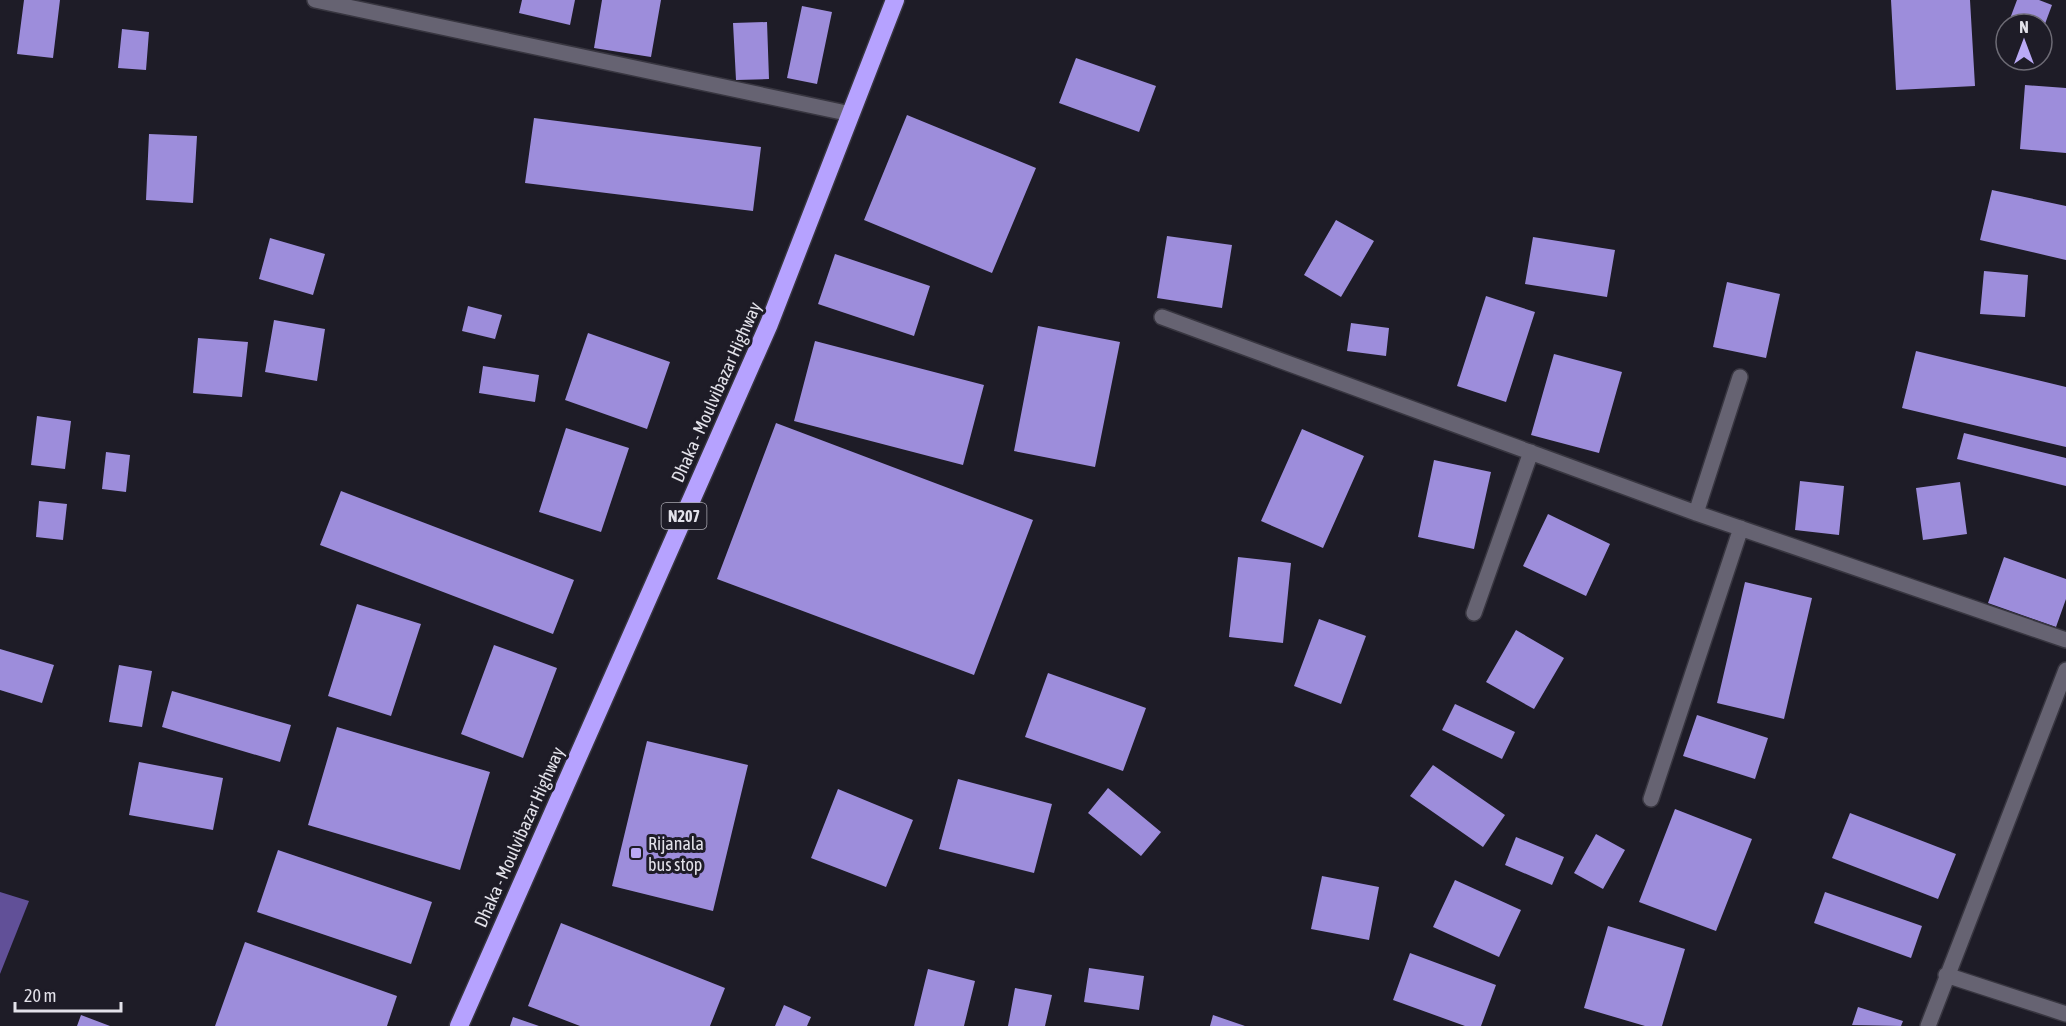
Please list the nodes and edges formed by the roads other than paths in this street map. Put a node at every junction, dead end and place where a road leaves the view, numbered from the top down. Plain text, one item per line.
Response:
1 (315, 0) edge
2 (895, 0) edge
3 (851, 114) junction
4 (1162, 316) dead end
5 (1740, 377) dead end
6 (1531, 452) junction
7 (1696, 513) junction
8 (1741, 528) junction
9 (1474, 613) dead end
10 (2066, 640) edge
11 (2066, 670) edge
12 (1651, 799) dead end
13 (1946, 975) junction
14 (2066, 1014) edge
15 (459, 1026) edge
16 (1928, 1026) edge

1 - 3 street
2 - 3 highway, Dhaka - Moulvibazar Highway / N207
3 - 15 highway, Dhaka - Moulvibazar Highway / N207
4 - 6 street
5 - 7 street
6 - 7 street
6 - 9 street
7 - 8 street
8 - 10 street
8 - 12 street
11 - 13 street
13 - 14 street
13 - 16 street

